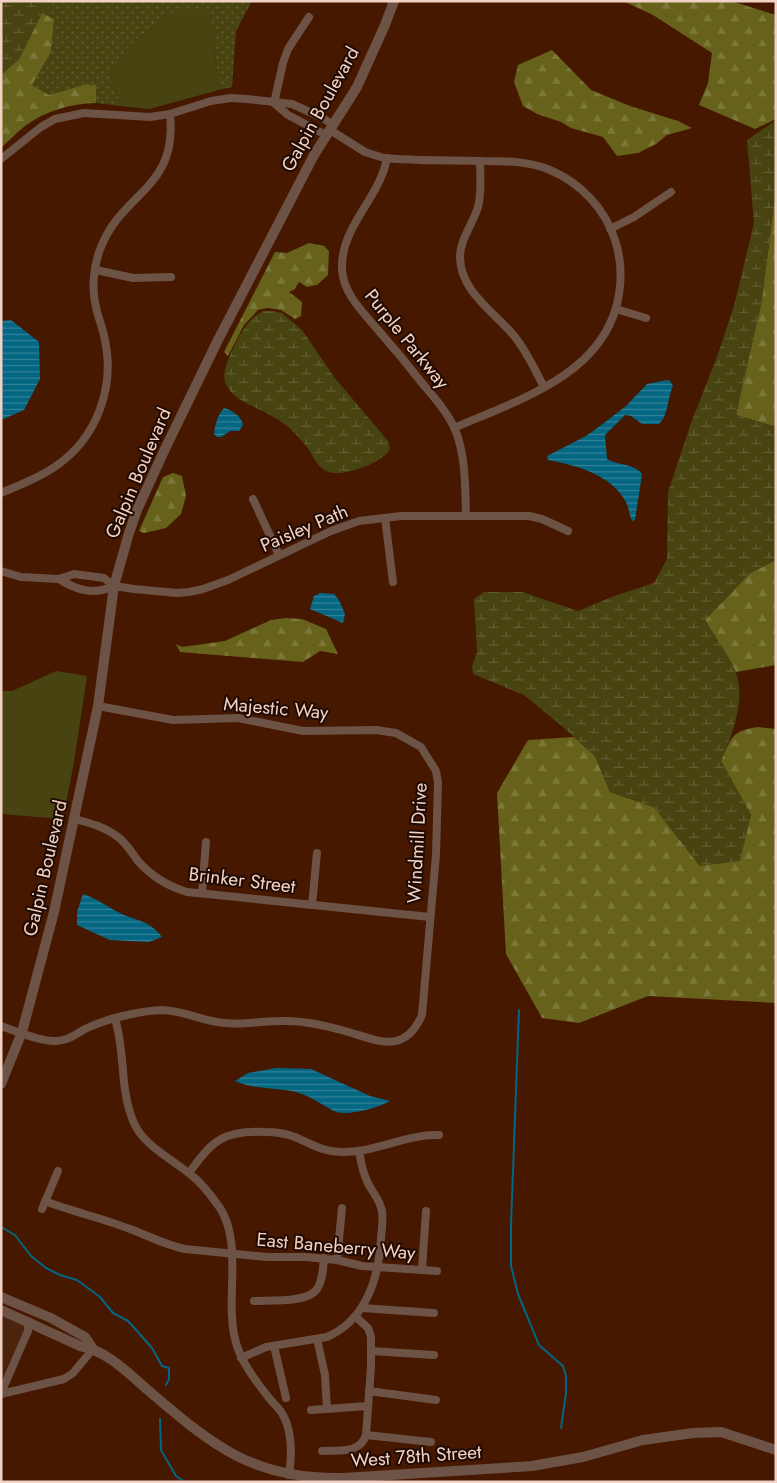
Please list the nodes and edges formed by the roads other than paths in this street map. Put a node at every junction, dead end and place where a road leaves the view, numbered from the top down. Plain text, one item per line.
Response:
1 (394, 1) edge
2 (309, 17) dead end
3 (274, 103) junction
4 (170, 114) junction
5 (329, 130) junction
6 (387, 158) junction
7 (1, 159) edge
8 (480, 161) junction
9 (671, 192) dead end
10 (610, 229) junction
11 (96, 270) junction
12 (171, 277) dead end
13 (616, 309) junction
14 (646, 318) dead end
15 (544, 387) junction
16 (454, 428) junction
17 (1, 493) edge
18 (253, 499) dead end
19 (466, 516) junction
20 (385, 518) junction
21 (568, 532) dead end
22 (279, 555) junction
23 (1, 571) edge
24 (59, 579) junction
25 (393, 582) dead end
26 (114, 586) junction
27 (98, 706) junction
28 (436, 771) joint
29 (75, 819) junction
30 (206, 842) dead end
31 (317, 853) dead end
32 (202, 893) junction
33 (312, 905) junction
34 (430, 917) junction
35 (115, 1019) junction
36 (1, 1026) edge
37 (22, 1032) junction
38 (1, 1084) edge
39 (439, 1136) dead end
40 (359, 1151) junction
41 (58, 1171) dead end
42 (189, 1173) junction
43 (342, 1208) dead end
44 (426, 1211) dead end
45 (232, 1253) junction
46 (324, 1258) junction
47 (337, 1260) junction
48 (378, 1267) junction
49 (422, 1270) junction
50 (437, 1272) dead end
51 (1, 1297) edge
52 (254, 1301) dead end
53 (362, 1308) junction
54 (1, 1310) edge
55 (434, 1313) dead end
56 (355, 1316) junction
57 (28, 1321) junction
58 (318, 1339) junction
59 (274, 1346) junction
60 (93, 1349) junction
61 (372, 1351) junction
62 (434, 1356) dead end
63 (241, 1358) junction
64 (369, 1391) junction
65 (1, 1393) edge
66 (286, 1398) dead end
67 (436, 1400) dead end
68 (368, 1406) junction
69 (327, 1409) junction
70 (311, 1410) dead end
71 (366, 1435) junction
72 (431, 1442) dead end
73 (776, 1450) edge
74 (322, 1451) dead end
75 (289, 1475) junction

1 - 5 street, Galpin Boulevard
2 - 3 street
3 - 4 street
3 - 5 street
3 - 5 street
4 - 7 street
4 - 11 street
5 - 6 street
5 - 26 street, Galpin Boulevard
6 - 8 street
6 - 16 street, Purple Parkway
8 - 10 street
8 - 15 street
9 - 10 street
10 - 13 street
11 - 12 street
11 - 17 street
13 - 14 street
13 - 15 street
15 - 16 street
16 - 19 street, Purple Parkway
18 - 22 street
19 - 20 street, Paisley Path
19 - 21 street, Paisley Path
20 - 22 street, Paisley Path
20 - 25 street
22 - 26 street, Paisley Path
23 - 24 street
24 - 26 street
24 - 26 street
26 - 27 street, Galpin Boulevard
27 - 28 street, Majestic Way
27 - 29 street, Galpin Boulevard
28 - 34 street, Windmill Drive
29 - 32 street, Brinker Street
29 - 37 street, Galpin Boulevard
30 - 32 street
31 - 33 street
32 - 33 street, Brinker Street
33 - 34 street, Brinker Street
34 - 35 street, Windmill Drive
35 - 37 street, Windmill Drive
35 - 42 street
36 - 37 street, Windmill Drive
37 - 38 street, Galpin Boulevard
39 - 40 street
40 - 42 street
40 - 48 street
41 - 45 street, East Baneberry Way
42 - 45 street
43 - 47 street
44 - 49 street
45 - 46 street, East Baneberry Way
45 - 63 street
46 - 47 street, East Baneberry Way
46 - 52 street
47 - 48 street, East Baneberry Way
48 - 49 street, East Baneberry Way
48 - 53 street
49 - 50 street, East Baneberry Way
51 - 60 street, West 78th Street
53 - 55 street
53 - 56 street
54 - 57 street, West 78th Street
56 - 58 street
56 - 61 street
57 - 60 street, West 78th Street
57 - 65 street
58 - 59 street
58 - 69 street
59 - 63 street
59 - 66 street
60 - 65 street
60 - 75 street, West 78th Street
61 - 62 street
61 - 64 street
63 - 75 street
64 - 67 street
64 - 68 street
68 - 69 street
68 - 71 street
69 - 70 street
71 - 72 street
71 - 74 street
73 - 75 street, West 78th Street

